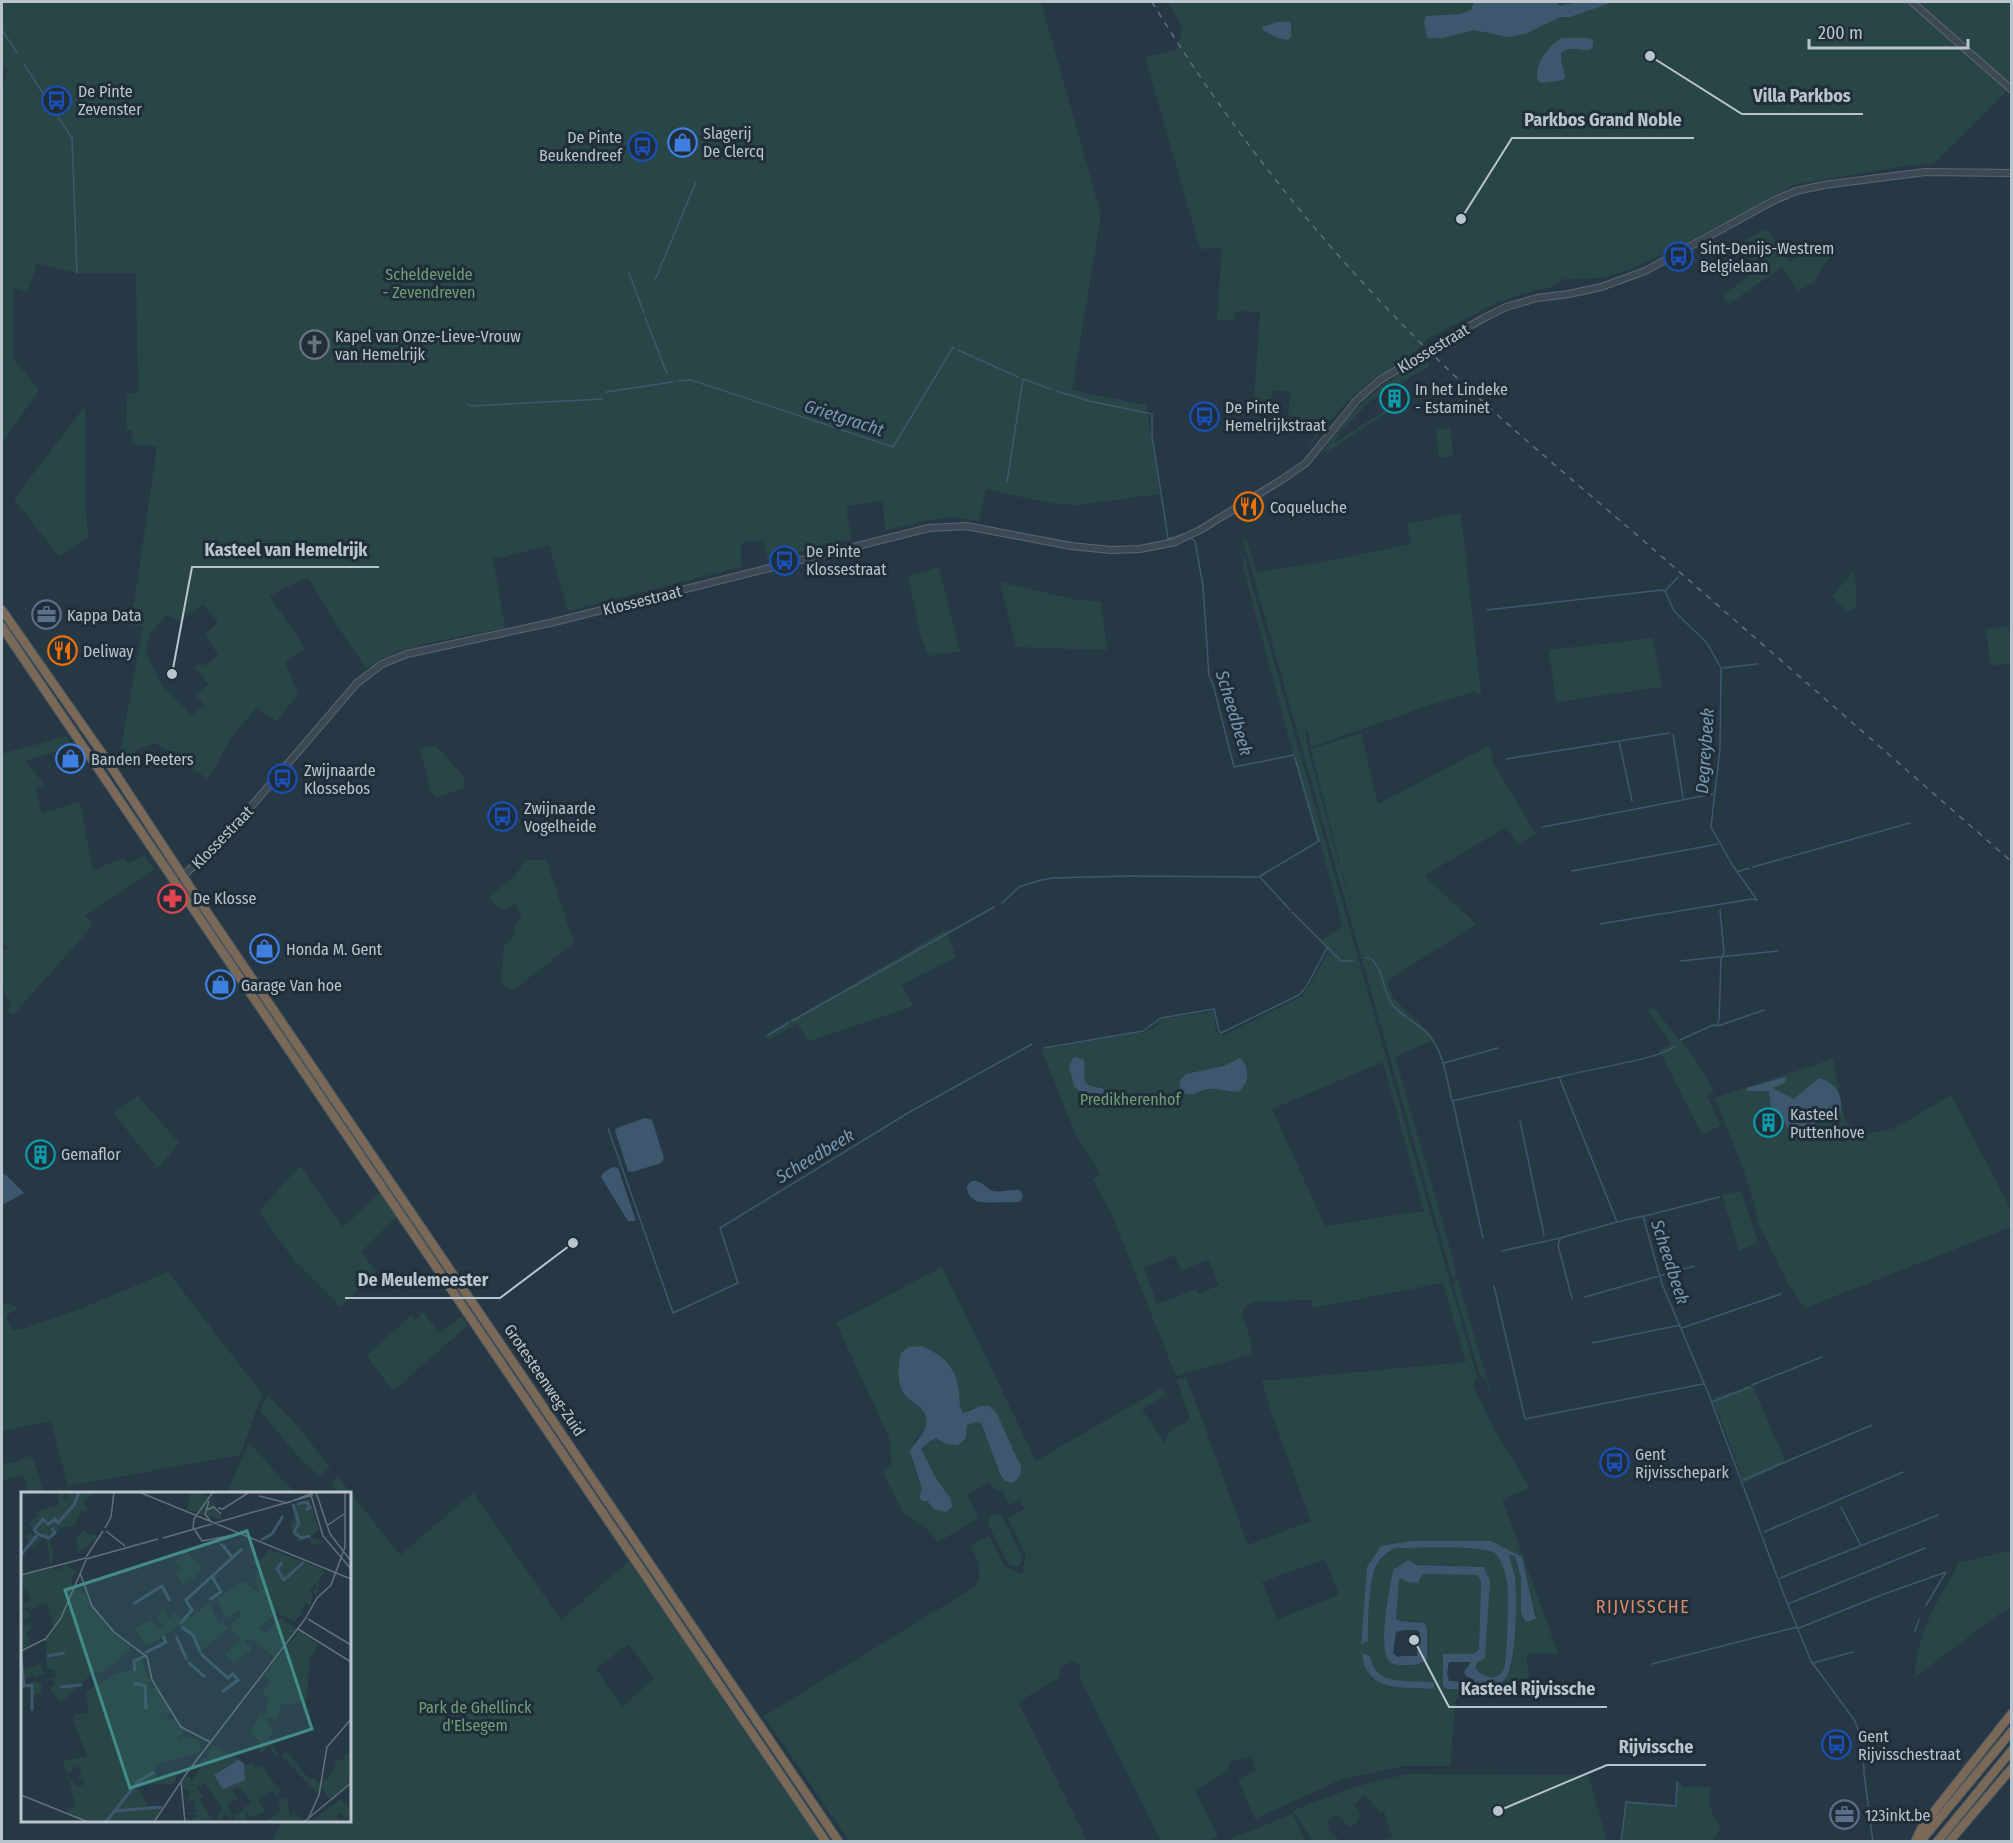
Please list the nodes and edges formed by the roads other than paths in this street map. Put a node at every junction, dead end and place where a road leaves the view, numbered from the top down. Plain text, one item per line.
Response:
1 (1912, 2) edge
2 (2012, 90) edge
3 (2012, 173) edge
4 (2, 610) edge
5 (2, 627) edge
6 (183, 876) junction
7 (176, 883) junction
8 (2012, 1707) edge
9 (2012, 1713) edge
10 (2001, 1726) junction
11 (2012, 1731) edge
12 (2012, 1750) edge
13 (2012, 1768) edge
14 (826, 1842) edge
15 (840, 1842) edge
16 (1915, 1842) edge
17 (1920, 1842) edge
18 (1937, 1842) edge
19 (1949, 1842) edge

1 - 2 street
3 - 6 street, Klossestraat, bridge
4 - 6 highway, Grotesteenweg-Zuid
5 - 7 highway, Grotesteenweg-Zuid
6 - 7 street, Klossestraat
6 - 15 highway, Grotesteenweg-Zuid
7 - 14 highway, Grotesteenweg-Zuid
8 - 10 highway
9 - 10 highway
10 - 16 highway
11 - 17 highway
12 - 18 highway
13 - 19 highway

